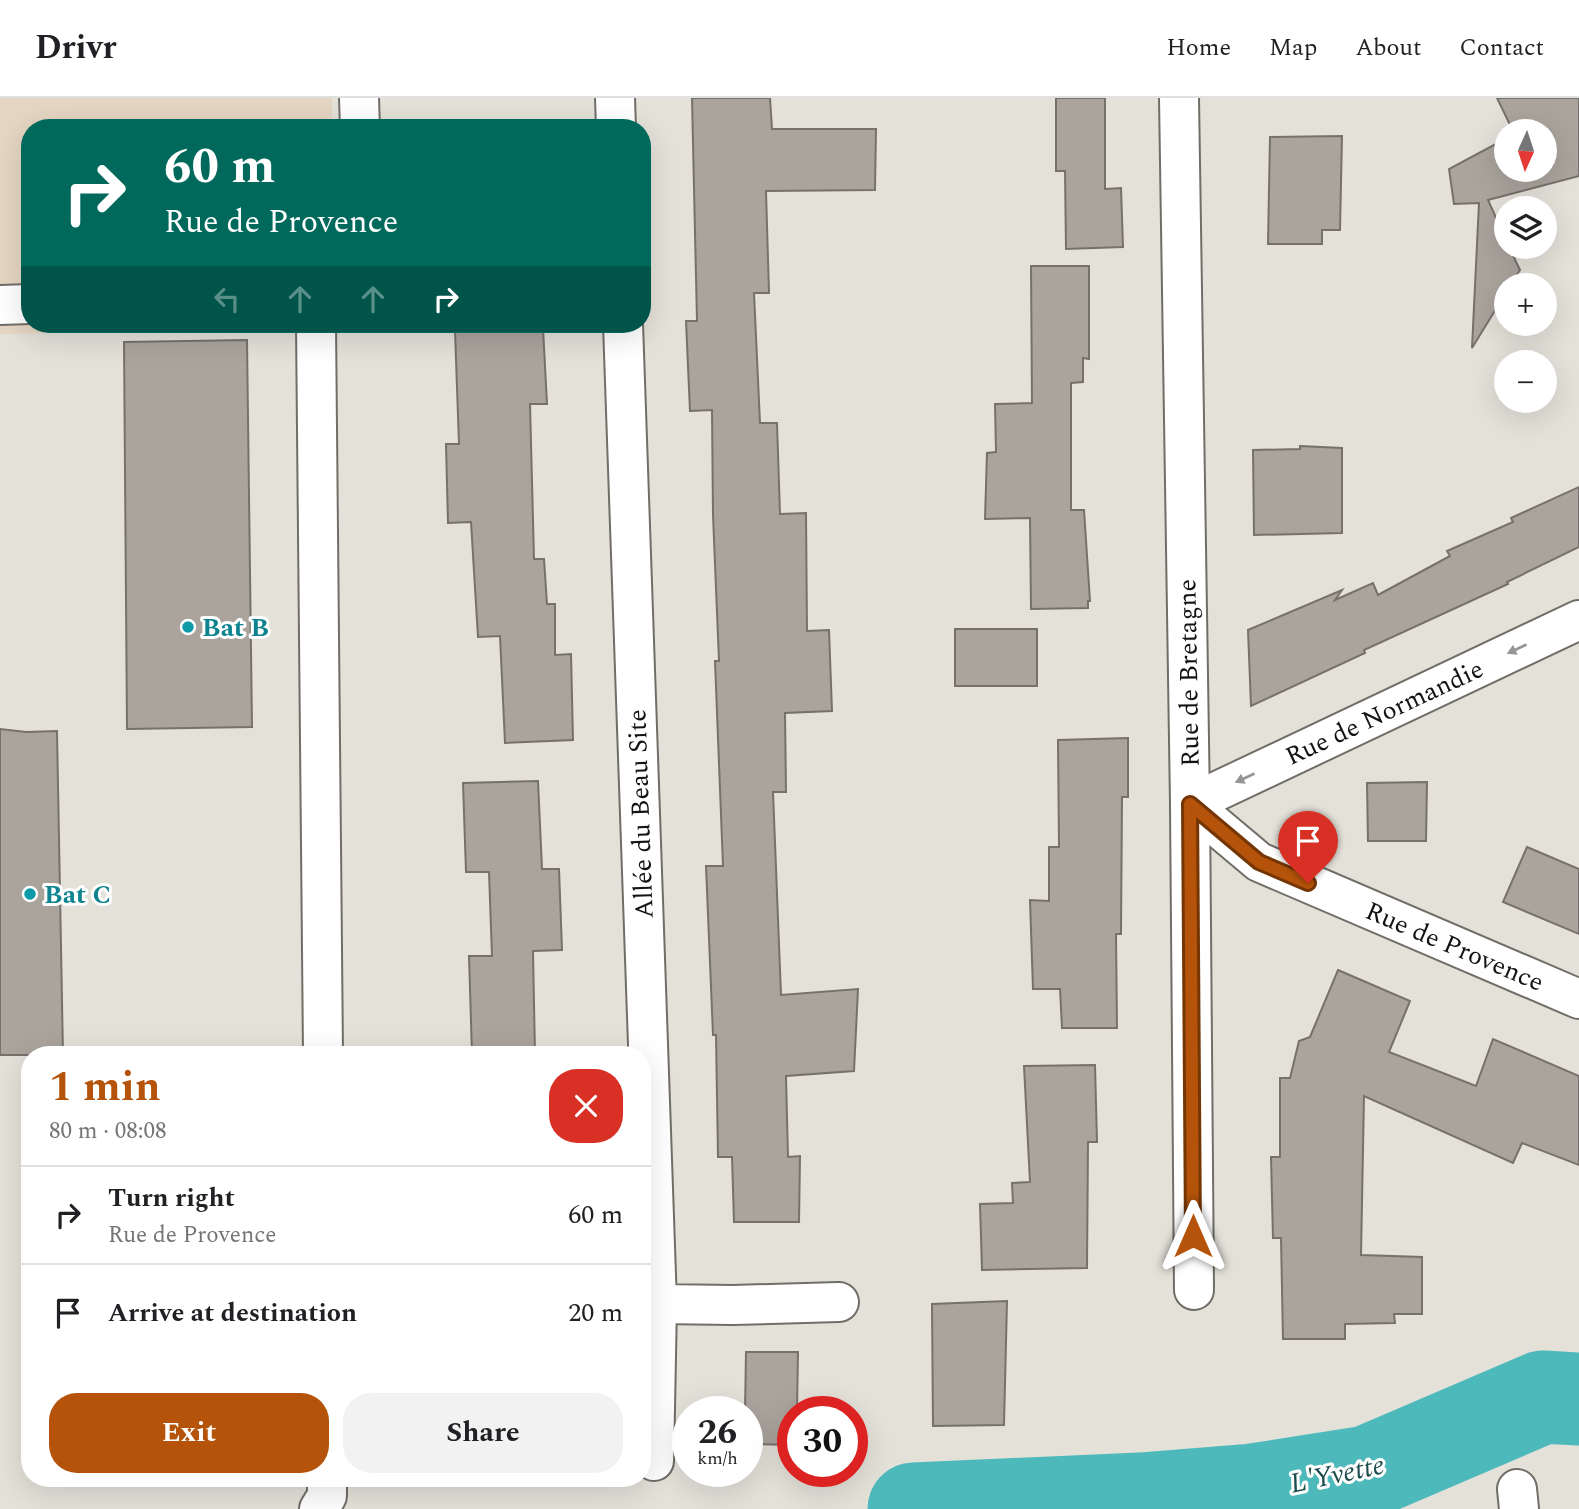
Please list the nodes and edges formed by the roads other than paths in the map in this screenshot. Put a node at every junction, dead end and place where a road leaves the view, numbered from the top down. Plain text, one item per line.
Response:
1 (359, 98) edge
2 (615, 98) edge
3 (1180, 98) edge
4 (360, 119) edge
5 (616, 119) edge
6 (21, 304) edge
7 (0, 305) edge
8 (316, 333) edge
9 (623, 333) edge
10 (1579, 620) edge
11 (1190, 804) junction
12 (1579, 999) edge
13 (323, 1046) edge
14 (648, 1046) edge
15 (651, 1131) edge
16 (1194, 1290) dead end
17 (839, 1302) dead end
18 (657, 1304) junction
19 (654, 1461) dead end
20 (327, 1487) edge
21 (319, 1509) edge

1 - 4 street
2 - 5 street
3 - 11 street, Rue de Bretagne
6 - 7 street
8 - 13 street
9 - 14 street, Allée du Beau Site
10 -> 11 street, Rue de Normandie
11 - 12 street, Rue de Provence
11 - 16 street, Rue de Bretagne
15 - 18 street, Allée du Beau Site
17 - 18 street
18 - 19 street, Allée du Beau Site
20 - 21 street

